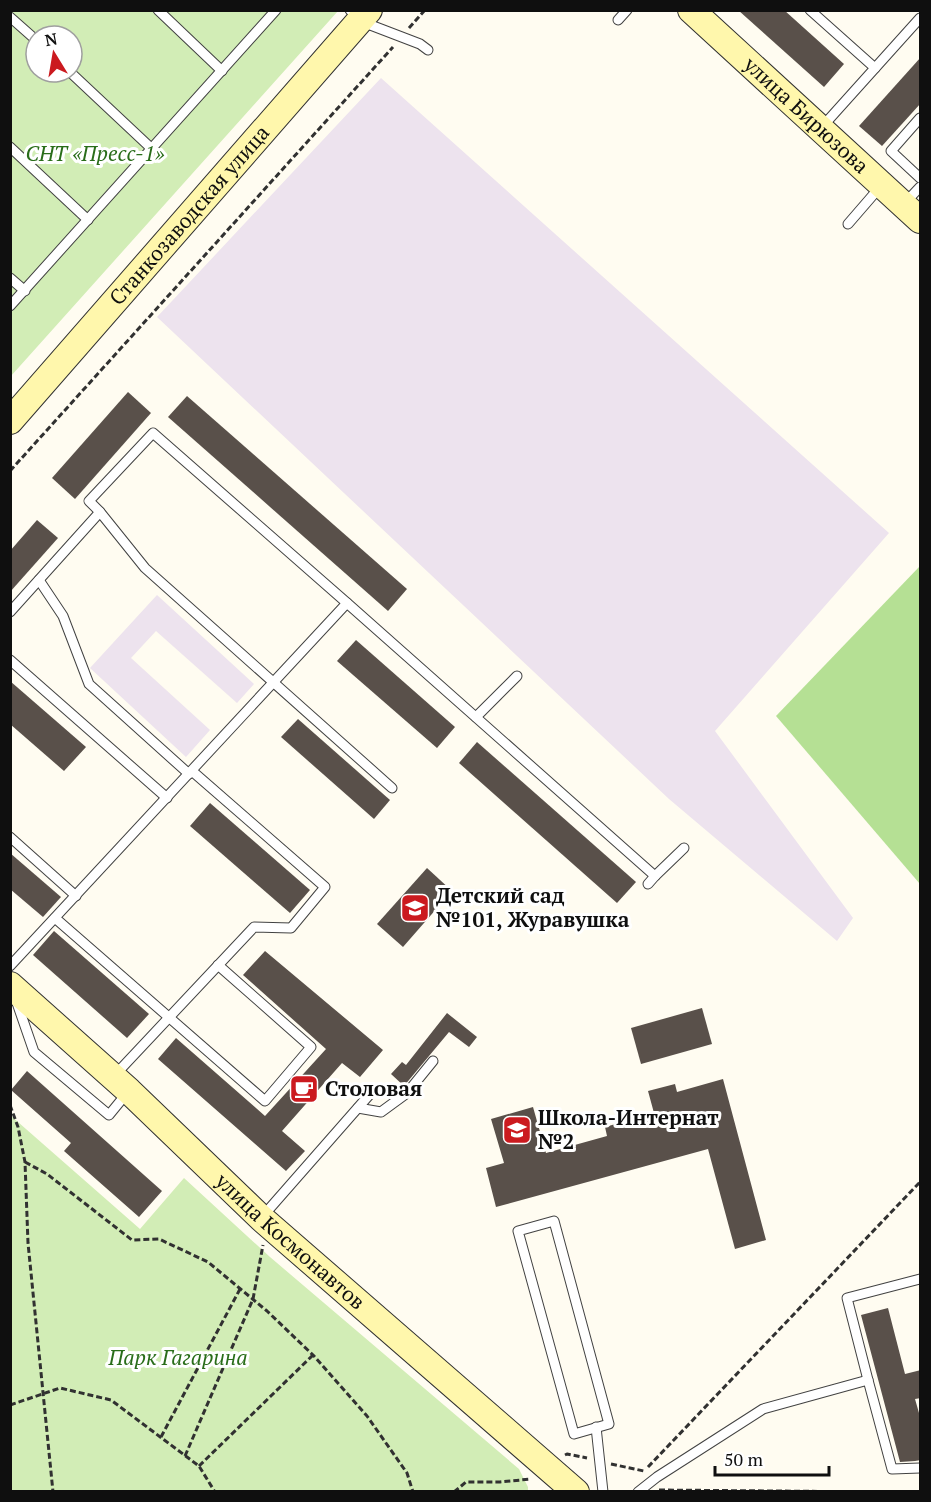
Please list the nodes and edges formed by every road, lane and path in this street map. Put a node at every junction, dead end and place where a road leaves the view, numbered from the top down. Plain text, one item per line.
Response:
1 (158, 10) edge
2 (276, 10) edge
3 (425, 10) edge
4 (627, 10) edge
5 (691, 10) edge
6 (810, 10) edge
7 (360, 14) edge
8 (10, 17) edge
9 (921, 18) edge
10 (618, 20) dead end
11 (24, 29) edge
12 (402, 37) junction
13 (428, 50) dead end
14 (874, 68) junction
15 (222, 71) junction
16 (83, 84) edge
17 (921, 118) edge
18 (820, 129) junction
19 (10, 147) edge
20 (152, 149) junction
21 (921, 178) edge
22 (881, 185) junction
23 (915, 204) edge
24 (88, 220) junction
25 (848, 224) dead end
26 (10, 278) edge
27 (25, 291) junction
28 (10, 306) edge
29 (10, 421) edge
30 (10, 471) edge
31 (100, 512) junction
32 (39, 580) junction
33 (347, 603) junction
34 (10, 612) edge
35 (10, 660) edge
36 (517, 676) dead end
37 (273, 683) junction
38 (476, 717) junction
39 (190, 772) junction
40 (392, 788) dead end
41 (167, 798) junction
42 (10, 837) edge
43 (684, 848) dead end
44 (655, 876) junction
45 (648, 884) dead end
46 (76, 896) junction
47 (55, 918) junction
48 (218, 965) junction
49 (10, 966) edge
50 (13, 993) edge
51 (169, 1018) junction
52 (433, 1061) dead end
53 (121, 1084) junction
54 (370, 1094) dead end
55 (11, 1108) edge
56 (358, 1108) junction
57 (25, 1162) junction
58 (921, 1182) edge
59 (264, 1220) junction
60 (921, 1279) edge
61 (240, 1289) junction
62 (253, 1299) junction
63 (313, 1355) junction
64 (868, 1380) junction
65 (43, 1394) junction
66 (10, 1405) edge
67 (596, 1427) junction
68 (161, 1437) junction
69 (185, 1456) junction
70 (199, 1466) junction
71 (921, 1468) edge
72 (640, 1490) edge
73 (53, 1491) edge
74 (215, 1491) edge
75 (412, 1491) edge
76 (576, 1491) edge
77 (603, 1491) edge
78 (679, 1491) edge
79 (887, 1491) edge

1 - 15 lane
2 - 15 lane
3 - 12 path
4 - 10 lane
5 - 18 street, улица Бирюзова
6 - 14 lane
7 - 12 lane
7 - 29 street, Станкозаводская улица
8 - 11 lane
9 - 14 lane
12 - 13 lane
12 - 30 path
14 - 18 lane
15 - 20 lane
16 - 20 lane
17 - 21 lane
18 - 22 street, улица Бирюзова
19 - 24 lane
20 - 24 lane
22 - 23 street, улица Бирюзова
22 - 25 lane
24 - 27 lane
26 - 27 lane
27 - 28 lane
31 - 32 lane
31 - 33 lane
31 - 37 lane
32 - 34 lane
32 - 39 lane
33 - 37 lane
33 - 38 lane
35 - 41 lane
36 - 38 lane
37 - 39 lane
37 - 40 lane
38 - 44 lane
39 - 41 lane
39 - 48 lane
41 - 46 lane
42 - 46 lane
43 - 44 lane
44 - 45 lane
46 - 47 lane
47 - 49 lane
47 - 51 lane
48 - 51 lane
48 - 51 lane
50 - 53 street, улица Космонавтов
50 - 53 lane
51 - 53 lane
52 - 56 lane
53 - 59 street, улица Космонавтов
54 - 56 lane
55 - 57 path
56 - 59 lane
57 - 61 path
57 - 65 path
58 - 72 path
59 - 62 path
59 - 76 street, улица Космонавтов
60 - 64 lane
61 - 62 path
61 - 68 path
62 - 63 path
62 - 69 path
63 - 70 path
63 - 75 path
64 - 71 lane
64 - 72 lane
65 - 66 path
65 - 68 path
65 - 73 path
67 - 67 lane
67 - 77 lane
68 - 69 path
69 - 70 path
70 - 74 path
72 - 78 path
78 - 79 path

